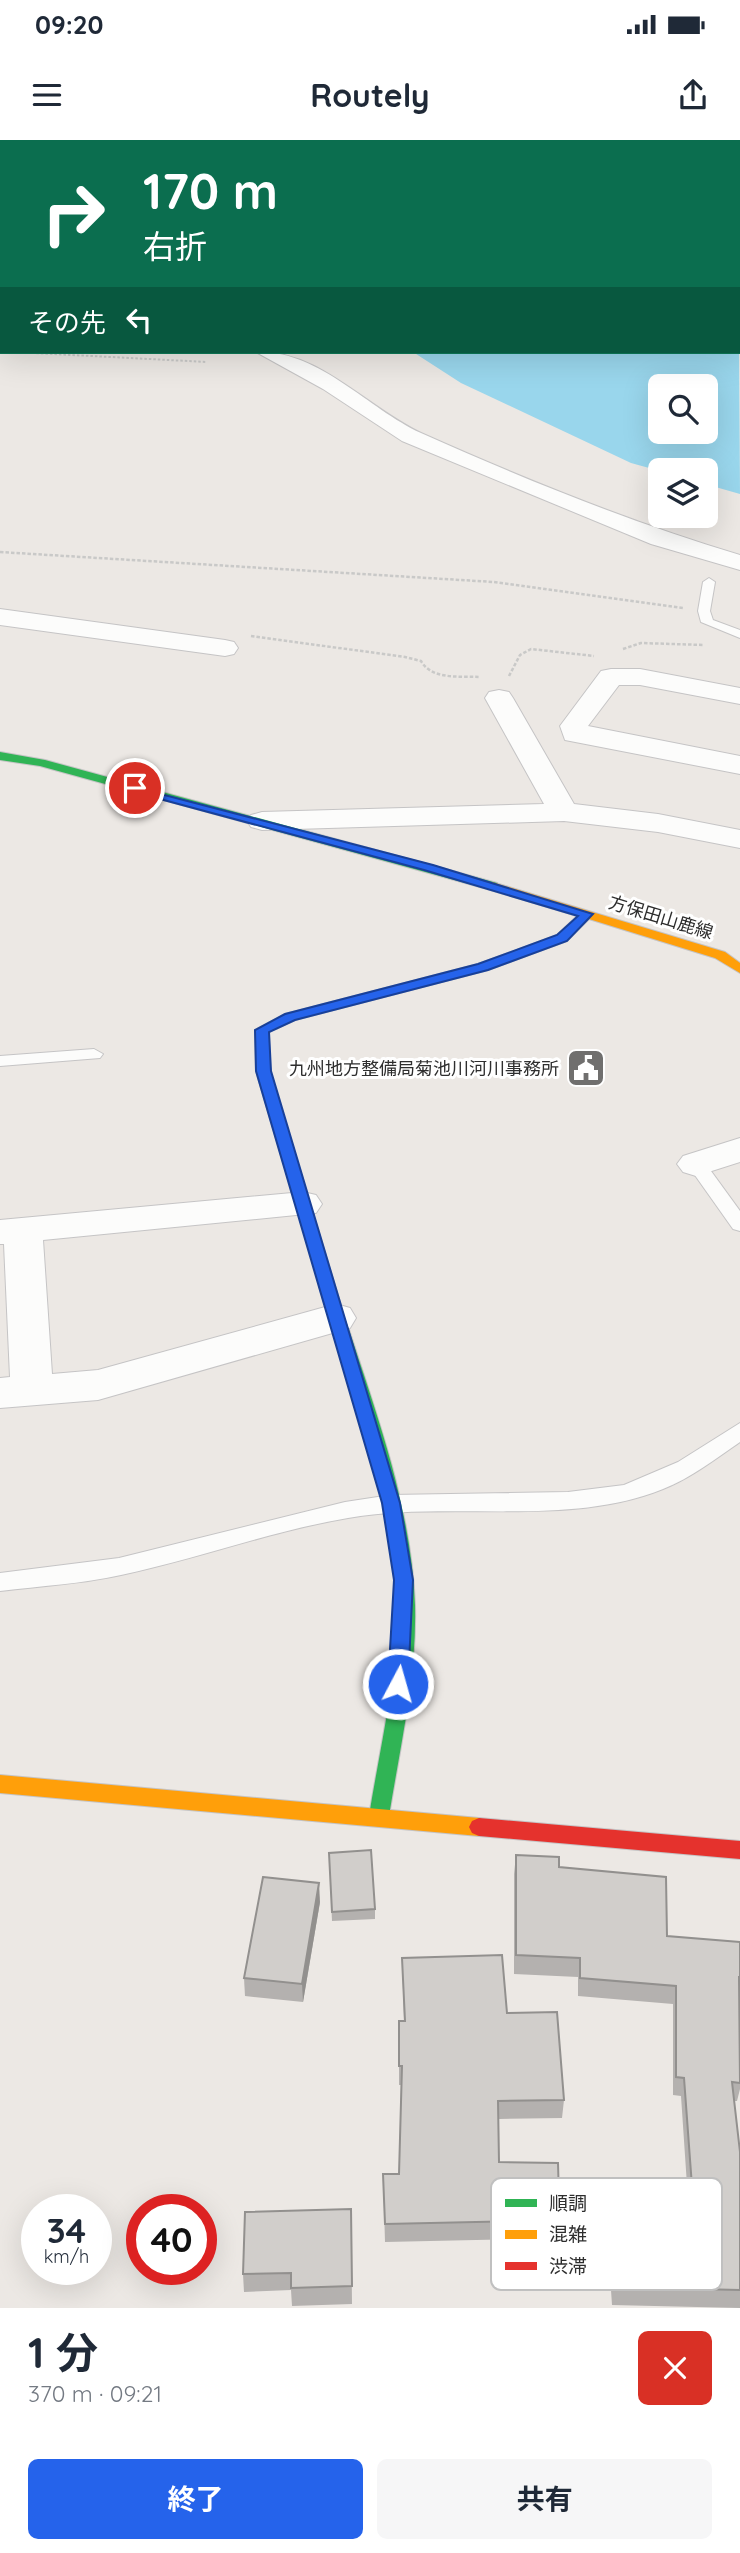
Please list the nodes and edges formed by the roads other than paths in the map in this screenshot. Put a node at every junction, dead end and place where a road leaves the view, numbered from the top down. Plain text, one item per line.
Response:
1 (270, 354) edge
2 (740, 563) edge
3 (709, 582) dead end
4 (0, 617) edge
5 (740, 634) edge
6 (225, 648) dead end
7 (740, 696) edge
8 (499, 698) dead end
9 (0, 756) edge
10 (740, 765) edge
11 (564, 812) junction
12 (262, 821) junction
13 (740, 839) edge
14 (587, 914) junction
15 (740, 969) edge
16 (94, 1054) dead end
17 (0, 1061) edge
18 (740, 1149) edge
19 (696, 1164) joint
20 (303, 1205) junction
21 (740, 1225) edge
22 (12, 1231) edge
23 (336, 1318) junction
24 (16, 1392) edge
25 (740, 1431) edge
26 (391, 1503) junction
27 (0, 1582) edge
28 (0, 1784) edge
29 (379, 1816) junction
30 (740, 1850) edge

1 - 2 street
3 - 5 lane
4 - 6 street
7 - 10 street
8 - 11 street
9 - 12 street, 方保田山鹿線
11 - 12 street
11 - 13 street
12 - 14 street, 方保田山鹿線
14 - 15 street, 方保田山鹿線
14 - 20 street
16 - 17 lane
18 - 19 street
19 - 21 lane
20 - 22 street
20 - 23 street
22 - 24 street
23 - 24 street
23 - 26 street
25 - 26 lane
26 - 27 lane
26 - 29 street
28 - 29 street
29 - 30 street

